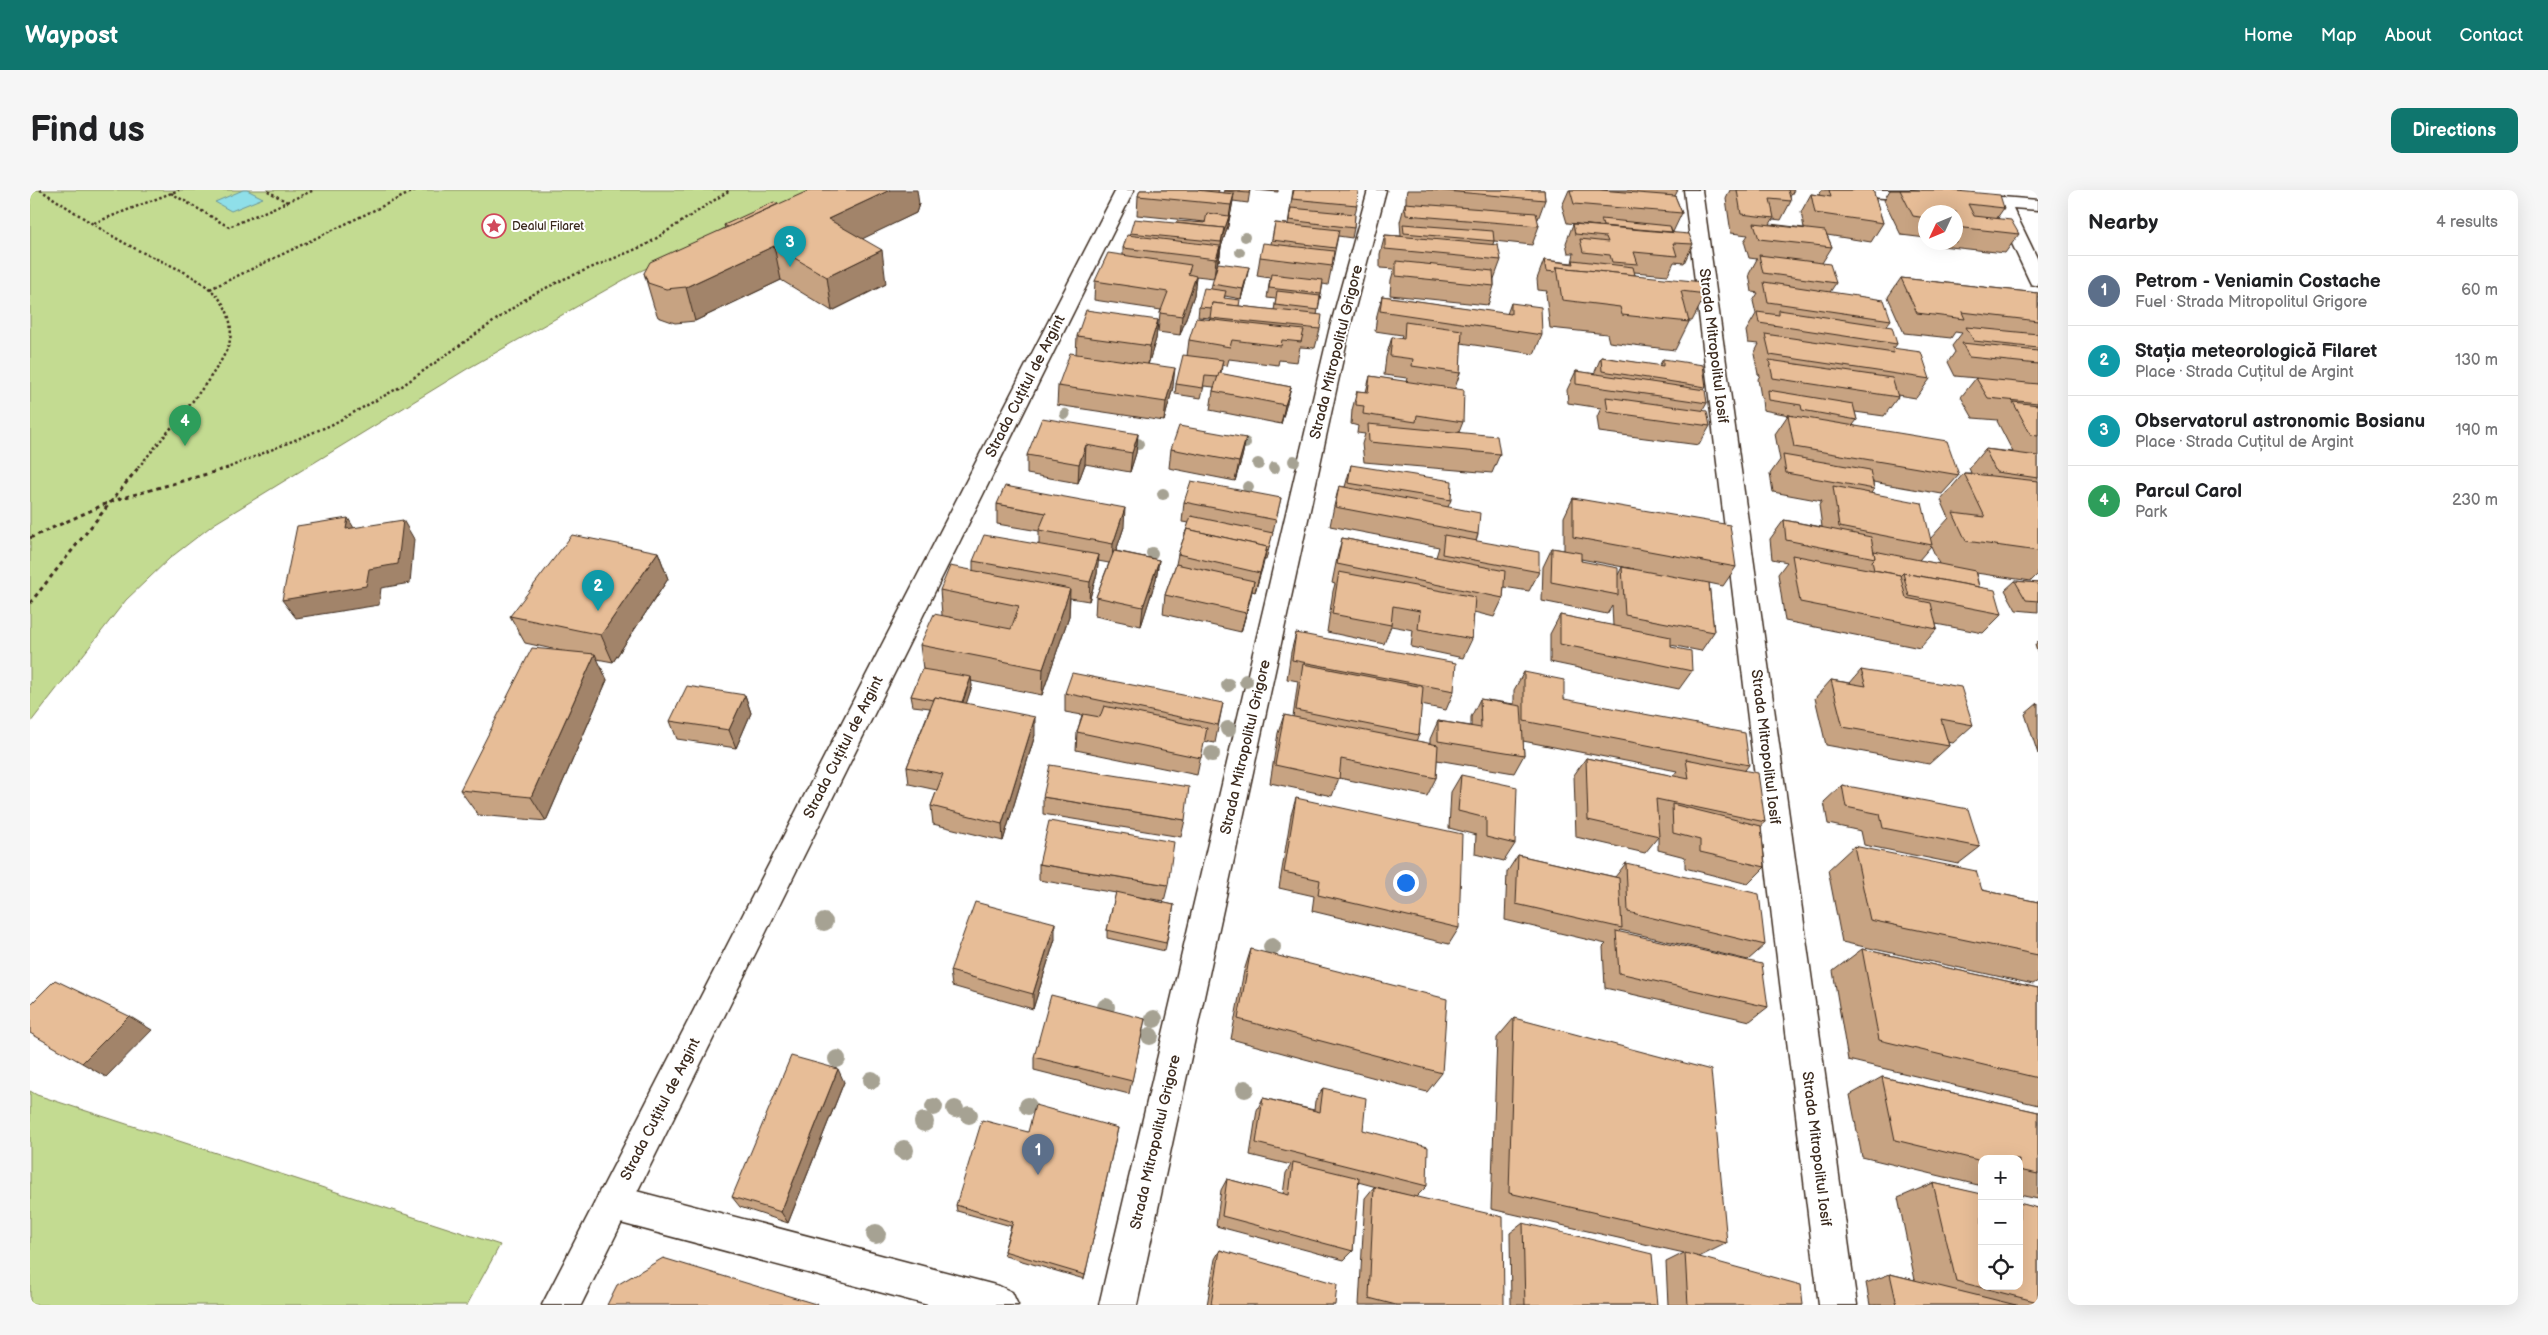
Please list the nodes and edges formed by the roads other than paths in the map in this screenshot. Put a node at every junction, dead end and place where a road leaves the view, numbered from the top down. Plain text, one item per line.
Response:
1 (1125, 190) edge
2 (1376, 190) edge
3 (1693, 190) edge
4 (1843, 190) edge
5 (1997, 196) edge
6 (2038, 205) edge
7 (2038, 280) edge
8 (613, 1203) junction
9 (562, 1305) edge
10 (999, 1305) edge
11 (1118, 1305) edge
12 (1838, 1305) edge

1 - 8 street, Strada Cuțitul de Argint
2 - 11 street, Strada Mitropolitul Grigore
3 - 12 street, Strada Mitropolitul Iosif
4 - 5 street
5 - 6 street
5 - 7 street
8 - 9 street, Strada Cuțitul de Argint
8 - 10 street

